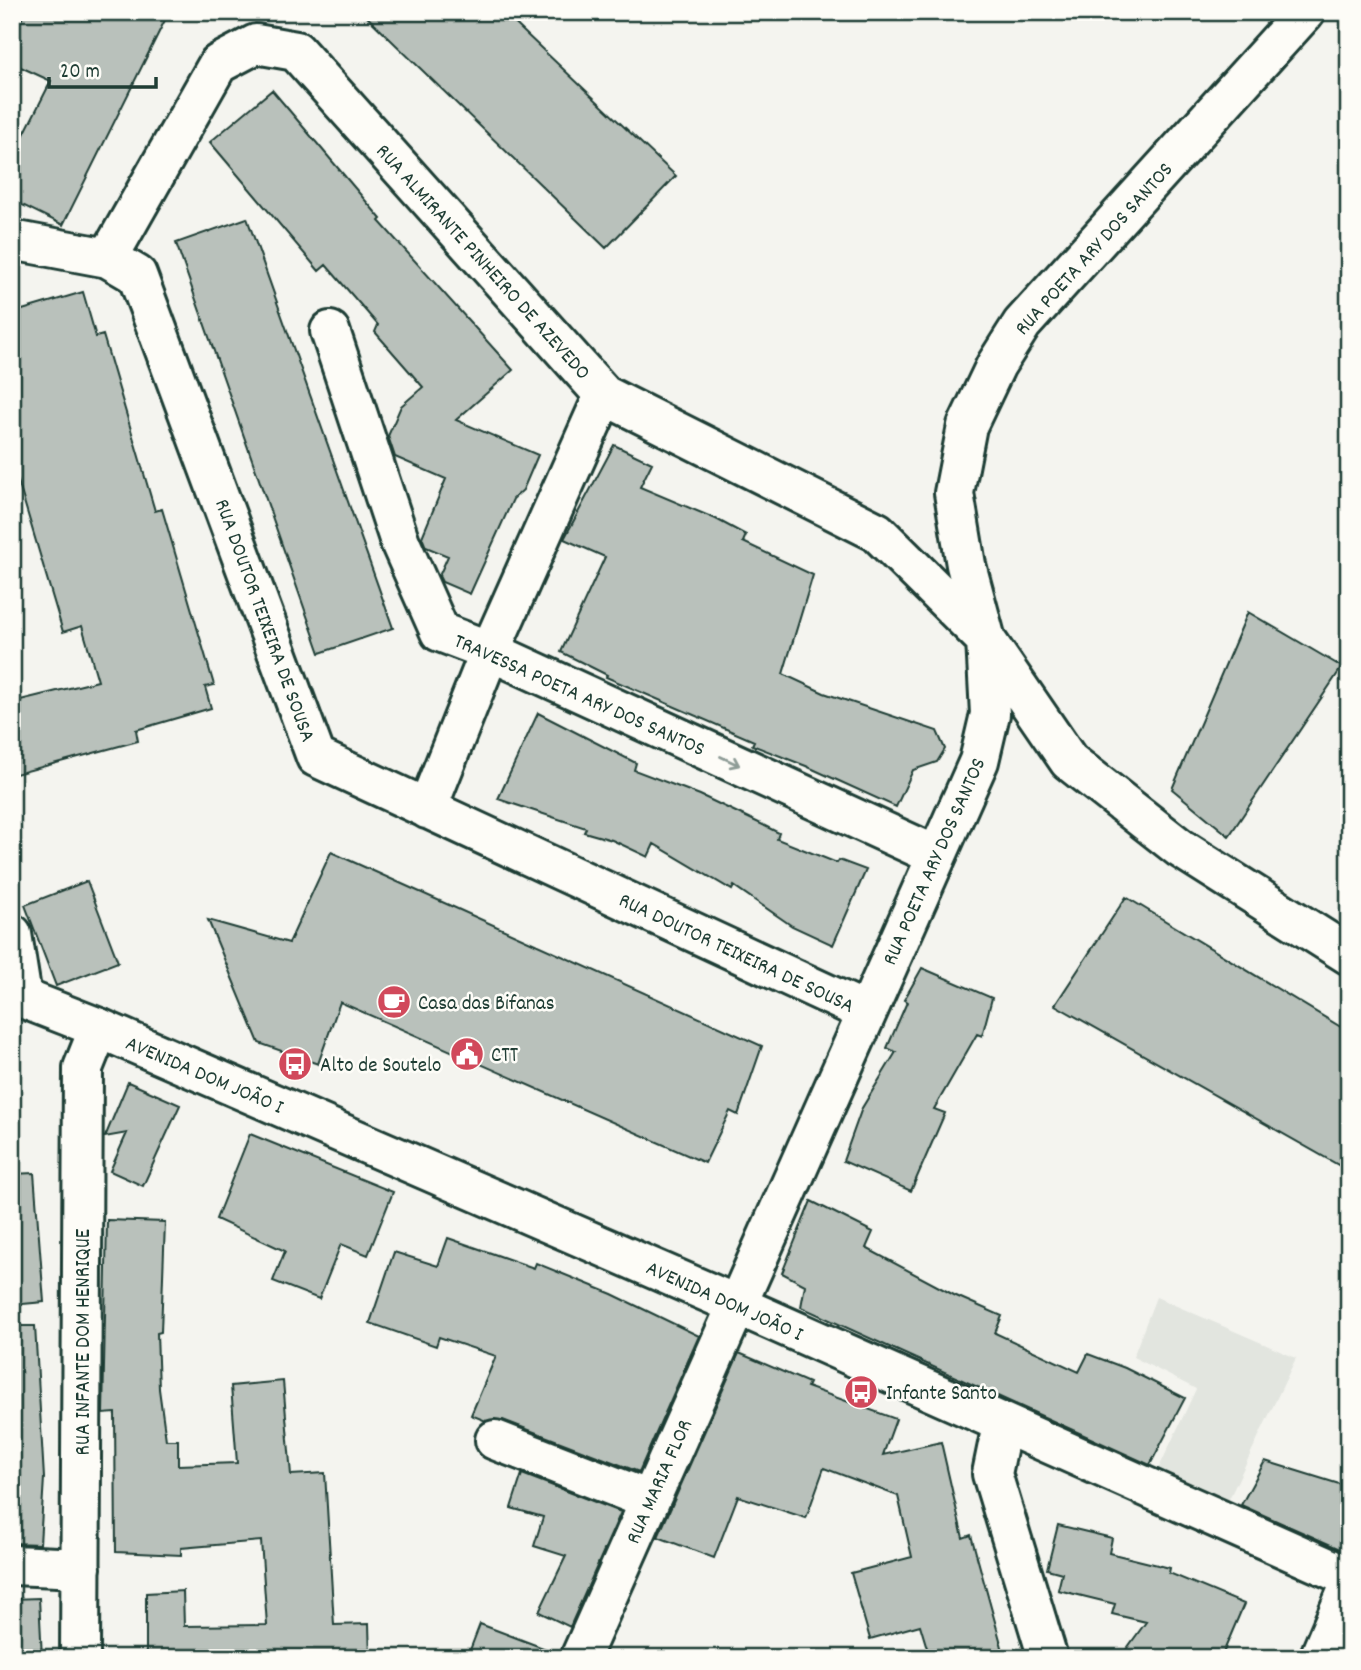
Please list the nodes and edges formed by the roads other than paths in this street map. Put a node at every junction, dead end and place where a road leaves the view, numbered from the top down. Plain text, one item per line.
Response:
1 (1305, 12) edge
2 (12, 240) edge
3 (108, 258) junction
4 (330, 331) dead end
5 (604, 395) junction
6 (986, 640) junction
7 (490, 651) junction
8 (427, 809) junction
9 (935, 855) junction
10 (12, 934) edge
11 (1349, 955) edge
12 (17, 996) edge
13 (866, 1012) junction
14 (99, 1028) junction
15 (735, 1304) junction
16 (1002, 1425) junction
17 (495, 1440) dead end
18 (649, 1500) junction
19 (12, 1565) edge
20 (81, 1567) junction
21 (1349, 1577) edge
22 (1349, 1587) edge
23 (80, 1658) edge
24 (580, 1658) edge
25 (1048, 1658) edge
26 (1319, 1658) edge

1 - 6 street, RUA POETA ARY DOS SANTOS
2 - 3 street, RUA DOUTOR TEIXEIRA DE SOUSA
3 - 5 street, RUA ALMIRANTE PINHEIRO DE AZEVEDO
3 - 8 street, RUA DOUTOR TEIXEIRA DE SOUSA
4 - 7 street, TRAVESSA POETA ARY DOS SANTOS
5 - 6 street
5 - 7 street, RUA ALMIRANTE PINHEIRO DE AZEVEDO
6 - 9 street, RUA POETA ARY DOS SANTOS
6 - 11 street
7 - 8 street, RUA ALMIRANTE PINHEIRO DE AZEVEDO
7 -> 9 street, TRAVESSA POETA ARY DOS SANTOS
8 - 13 street, RUA DOUTOR TEIXEIRA DE SOUSA
9 - 13 street, RUA POETA ARY DOS SANTOS
10 - 12 street
12 - 14 street, AVENIDA DOM JOÃO I
13 - 15 street, RUA POETA ARY DOS SANTOS
14 - 15 street, AVENIDA DOM JOÃO I
14 - 20 street, RUA INFANTE DOM HENRIQUE
15 - 16 street, AVENIDA DOM JOÃO I
15 - 18 street, RUA MARIA FLOR
16 - 21 street, AVENIDA DOM JOÃO I
16 - 25 street
17 - 18 street
18 - 24 street, RUA MARIA FLOR
19 - 20 street
20 - 23 street, RUA INFANTE DOM HENRIQUE
22 - 26 street

